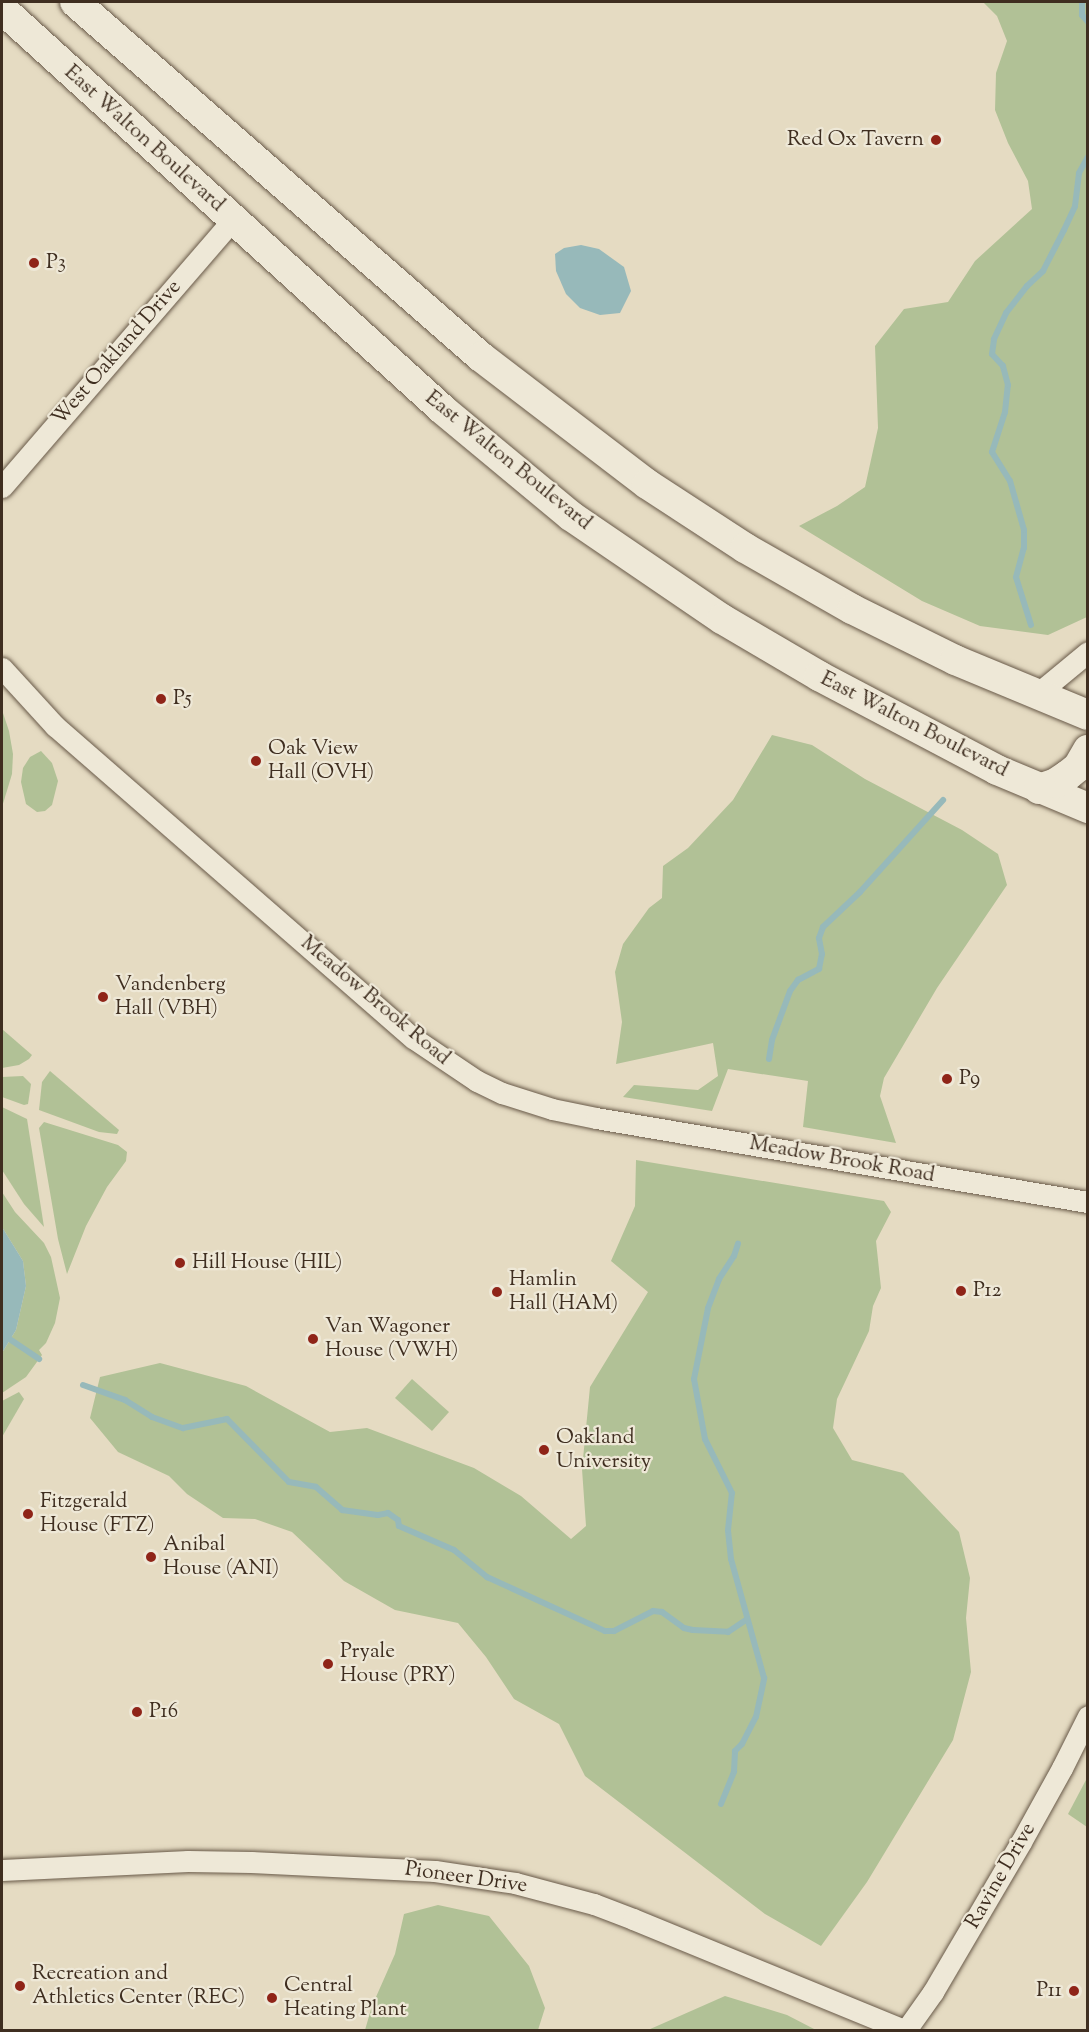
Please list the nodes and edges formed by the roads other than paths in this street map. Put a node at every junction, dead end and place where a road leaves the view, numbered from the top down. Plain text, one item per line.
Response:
1 (2, 2) edge
2 (75, 2) edge
3 (2, 9) edge
4 (233, 219) junction
5 (2, 487) edge
6 (1088, 652) edge
7 (2, 668) edge
8 (1036, 694) junction
9 (1088, 715) edge
10 (1088, 750) edge
11 (1039, 789) junction
12 (1088, 808) edge
13 (1088, 1202) edge
14 (1088, 1716) edge
15 (2, 1870) edge
16 (905, 2031) edge

1 - 3 main road
2 - 8 main road
3 - 4 main road, East Walton Boulevard
4 - 5 street, West Oakland Drive
4 - 11 main road, East Walton Boulevard
6 - 8 street
7 - 13 street, Meadow Brook Road
8 - 9 main road
10 - 11 main road
11 - 12 main road, East Walton Boulevard
14 - 16 street, Ravine Drive
15 - 16 street, Pioneer Drive

